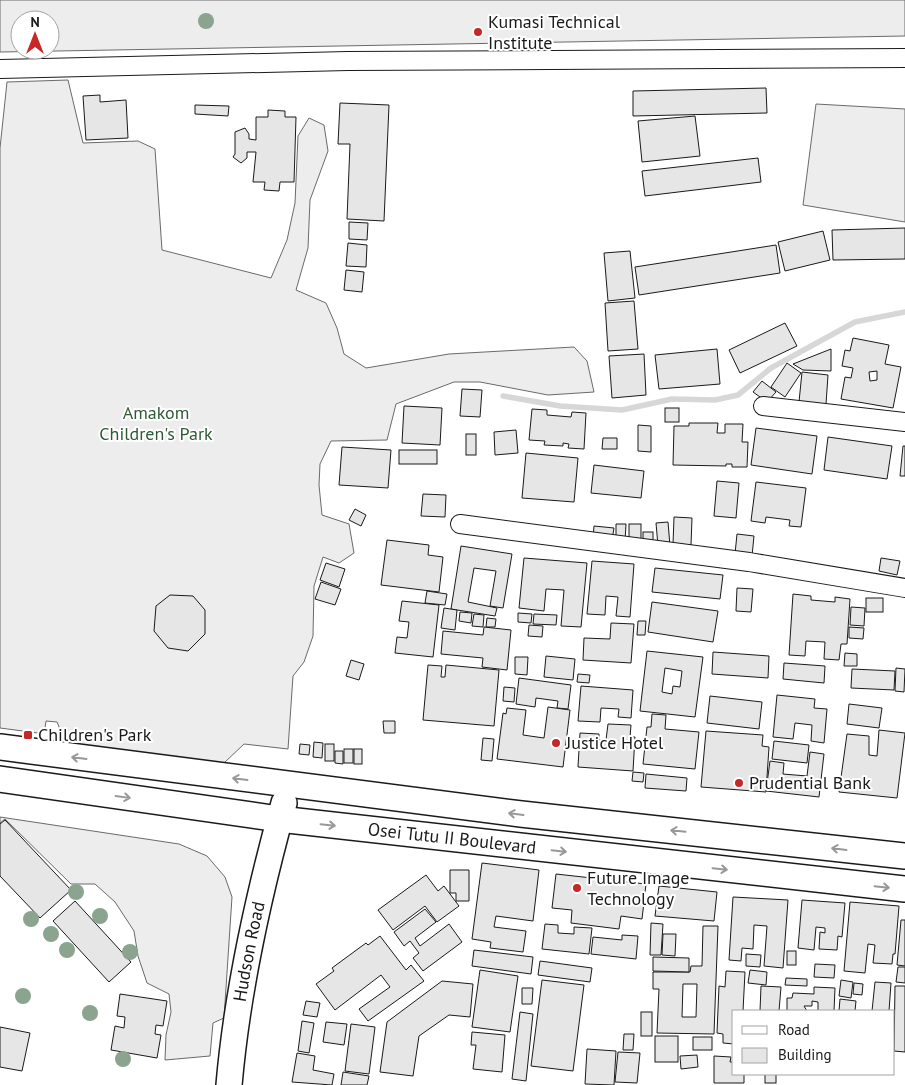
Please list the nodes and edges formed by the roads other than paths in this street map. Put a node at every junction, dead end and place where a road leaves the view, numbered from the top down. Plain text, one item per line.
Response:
1 (905, 58) edge
2 (0, 69) edge
3 (763, 406) dead end
4 (905, 422) edge
5 (460, 524) dead end
6 (905, 588) edge
7 (0, 747) edge
8 (0, 779) edge
9 (288, 785) junction
10 (279, 820) junction
11 (905, 856) edge
12 (905, 889) edge
13 (229, 1085) edge

1 - 2 street
3 - 4 street
5 - 6 street
9 -> 7 main road, Osei Tutu II Boulevard
8 -> 10 main road, Osei Tutu II Boulevard
9 - 10 main road, Hudson Road
11 -> 9 main road, Osei Tutu II Boulevard
10 -> 12 main road, Osei Tutu II Boulevard
10 - 13 main road, Hudson Road

